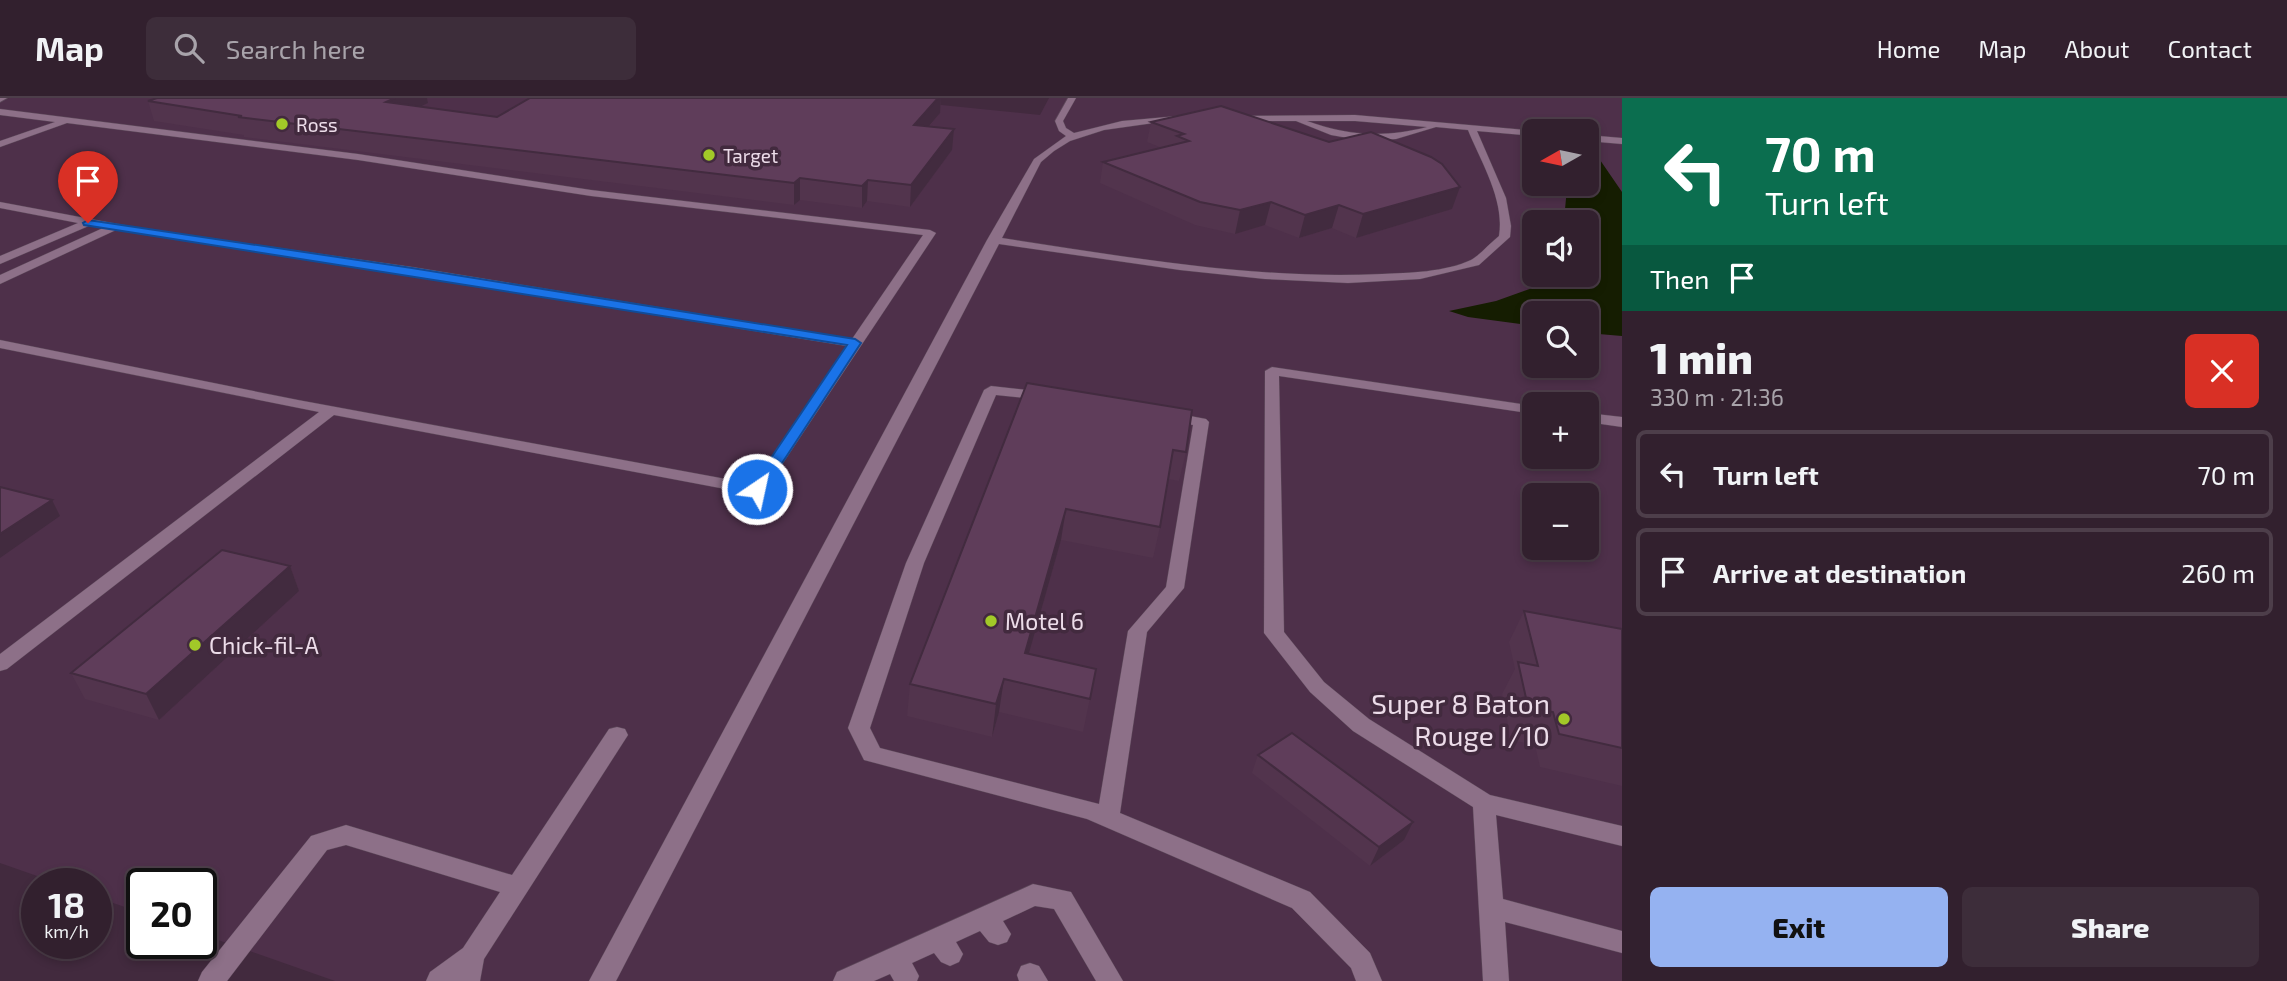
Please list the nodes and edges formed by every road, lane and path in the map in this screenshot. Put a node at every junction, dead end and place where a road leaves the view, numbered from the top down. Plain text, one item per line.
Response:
1 (1072, 98) edge
2 (0, 112) edge
3 (1196, 118) edge
4 (1220, 118) edge
5 (67, 120) junction
6 (1471, 127) junction
7 (1522, 132) edge
8 (1073, 137) junction
9 (1600, 139) edge
10 (1622, 141) edge
11 (0, 144) edge
12 (0, 205) edge
13 (88, 223) junction
14 (115, 227) junction
15 (993, 240) junction
16 (0, 260) edge
17 (0, 280) edge
18 (855, 343) junction
19 (0, 344) edge
20 (1058, 398) edge
21 (1522, 408) edge
22 (332, 410) junction
23 (1149, 413) edge
24 (1599, 419) edge
25 (1622, 422) edge
26 (0, 664) edge
27 (617, 735) dead end
28 (1484, 803) junction
29 (1108, 818) junction
30 (1622, 836) edge
31 (517, 887) junction
32 (1491, 907) junction
33 (1622, 942) edge
34 (470, 969) edge
35 (211, 981) edge
36 (439, 981) edge
37 (602, 981) edge
38 (846, 981) edge
39 (1110, 981) edge
40 (1369, 981) edge
41 (1496, 981) edge

1 - 8 lane
2 - 5 lane
3 - 8 lane
4 - 6 lane
5 - 11 lane
5 - 18 lane
6 - 7 lane
6 - 15 lane
8 - 15 lane
9 - 10 lane
12 - 13 lane
13 - 14 lane
13 - 16 lane
14 - 17 lane
14 - 18 lane
15 - 37 lane
18 - 22 lane
19 - 22 lane
20 - 29 lane
21 - 28 lane
22 - 26 lane
23 - 29 lane
24 - 25 lane
27 - 31 lane
28 - 30 lane
28 - 32 lane
29 - 40 lane
31 - 34 lane
31 - 35 lane
32 - 33 lane
32 - 41 lane
34 - 36 lane
38 - 39 lane

